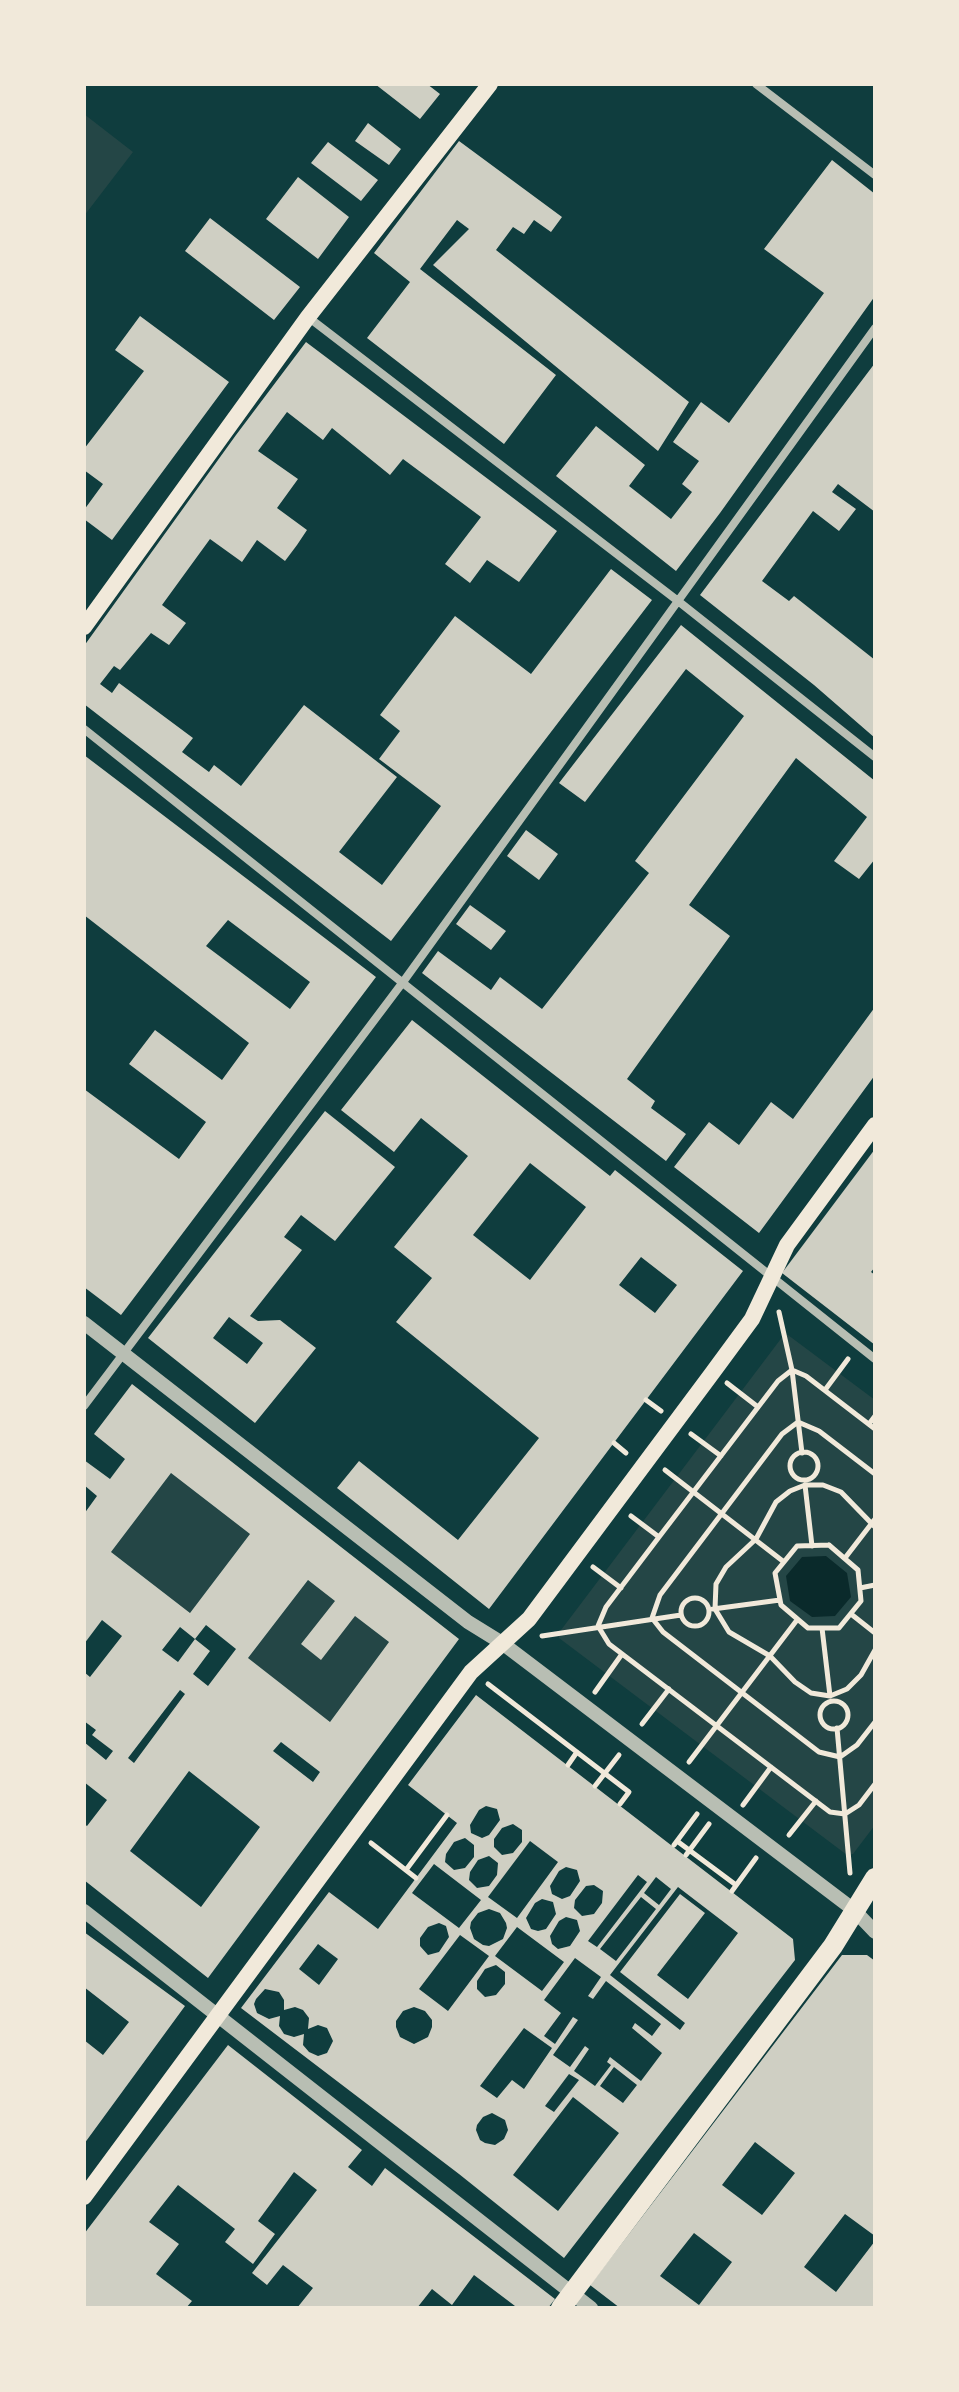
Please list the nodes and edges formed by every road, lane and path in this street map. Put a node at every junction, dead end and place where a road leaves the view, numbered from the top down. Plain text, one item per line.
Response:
1 (490, 84) edge
2 (756, 84) edge
3 (875, 175) edge
4 (308, 317) junction
5 (875, 328) edge
6 (678, 601) junction
7 (84, 627) edge
8 (84, 729) edge
9 (875, 757) edge
10 (403, 982) junction
11 (875, 1125) edge
12 (772, 1279) junction
13 (84, 1323) edge
14 (858, 1346) junction
15 (123, 1353) junction
16 (875, 1359) edge
17 (792, 1370) junction
18 (713, 1372) junction
19 (825, 1390) junction
20 (84, 1406) edge
21 (758, 1407) junction
22 (875, 1416) edge
23 (675, 1422) junction
24 (798, 1422) junction
25 (869, 1424) junction
26 (875, 1429) edge
27 (802, 1453) junction
28 (721, 1456) junction
29 (649, 1458) junction
30 (875, 1474) edge
31 (805, 1482) junction
32 (694, 1491) junction
33 (615, 1503) junction
34 (722, 1513) junction
35 (874, 1523) edge
36 (659, 1537) junction
37 (756, 1539) junction
38 (812, 1546) junction
39 (577, 1555) junction
40 (845, 1558) junction
41 (784, 1562) junction
42 (875, 1585) edge
43 (621, 1588) junction
44 (860, 1588) junction
45 (780, 1600) junction
46 (712, 1609) junction
47 (851, 1614) junction
48 (681, 1615) junction
49 (652, 1618) junction
50 (797, 1620) junction
51 (598, 1626) junction
52 (822, 1628) junction
53 (875, 1633) edge
54 (502, 1643) junction
55 (875, 1650) edge
56 (622, 1654) junction
57 (770, 1656) junction
58 (493, 1688) dead end
59 (669, 1689) junction
60 (742, 1693) junction
61 (831, 1698) junction
62 (584, 1706) junction
63 (875, 1722) edge
64 (717, 1726) junction
65 (837, 1728) junction
66 (630, 1740) junction
67 (577, 1752) junction
68 (840, 1757) junction
69 (612, 1764) dead end
70 (568, 1765) dead end
71 (771, 1767) junction
72 (605, 1773) junction
73 (678, 1777) junction
74 (875, 1784) edge
75 (595, 1786) dead end
76 (816, 1801) junction
77 (620, 1804) dead end
78 (845, 1814) junction
79 (447, 1815) dead end
80 (733, 1819) junction
81 (684, 1832) dead end
82 (697, 1840) dead end
83 (379, 1849) dead end
84 (776, 1851) junction
85 (688, 1853) junction
86 (406, 1870) junction
87 (743, 1875) dead end
88 (416, 1878) dead end
89 (875, 1878) edge
90 (854, 1910) junction
91 (84, 1911) edge
92 (875, 1932) edge
93 (219, 2015) junction
94 (84, 2197) edge
95 (566, 2300) edge
96 (591, 2308) edge

1 - 4 main road
2 - 3 street
4 - 6 street
4 - 7 main road
5 - 6 street
6 - 9 street
6 - 10 street
8 - 10 street
10 - 12 street
10 - 15 street
11 - 12 main road
12 - 14 street
12 - 17 path
12 - 18 main road
13 - 15 street
14 - 16 street
14 - 19 path
15 - 20 street
15 - 54 street
17 - 19 path
17 - 21 path
17 - 24 path
18 - 21 path
18 - 23 main road
19 - 25 path
21 - 28 path
22 - 25 path
23 - 28 path
23 - 29 main road
24 - 27 path
24 - 30 path
24 - 34 path
25 - 26 path
27 - 31 path
27 - 31 path
28 - 32 path
29 - 32 path
29 - 33 main road
31 - 35 path
31 - 37 path
31 - 38 path
32 - 34 path
32 - 36 path
33 - 36 path
33 - 39 main road
34 - 37 path
34 - 49 path
35 - 40 path
36 - 43 path
37 - 41 path
37 - 46 path
38 - 40 path
38 - 41 path
39 - 43 path
39 - 54 main road
40 - 44 path
41 - 45 path
42 - 44 path
43 - 51 path
44 - 47 path
45 - 46 path
45 - 50 path
46 - 48 path
46 - 48 path
46 - 57 path
47 - 52 path
47 - 53 path
48 - 49 path
49 - 51 path
49 - 60 path
50 - 52 path
50 - 57 path
51 - 54 path
51 - 56 path
52 - 61 path
54 - 62 street
54 - 93 main road
55 - 61 path
56 - 59 path
56 - 62 path
57 - 60 path
57 - 61 path
58 - 67 path
59 - 64 path
59 - 66 path
60 - 64 path
60 - 68 path
61 - 65 path
61 - 65 path
62 - 66 street
63 - 68 path
64 - 71 path
64 - 73 path
65 - 68 path
66 - 73 street
67 - 70 path
67 - 72 path
68 - 78 path
69 - 72 path
71 - 76 path
71 - 80 path
72 - 75 path
72 - 77 path
73 - 80 street
74 - 78 path
76 - 78 path
76 - 84 path
78 - 90 path
79 - 86 path
80 - 84 street
81 - 85 path
82 - 85 path
83 - 86 path
84 - 90 street
85 - 87 path
86 - 88 path
89 - 90 main road
90 - 92 street
90 - 95 main road
91 - 93 street
93 - 94 main road
93 - 95 street
95 - 96 street

